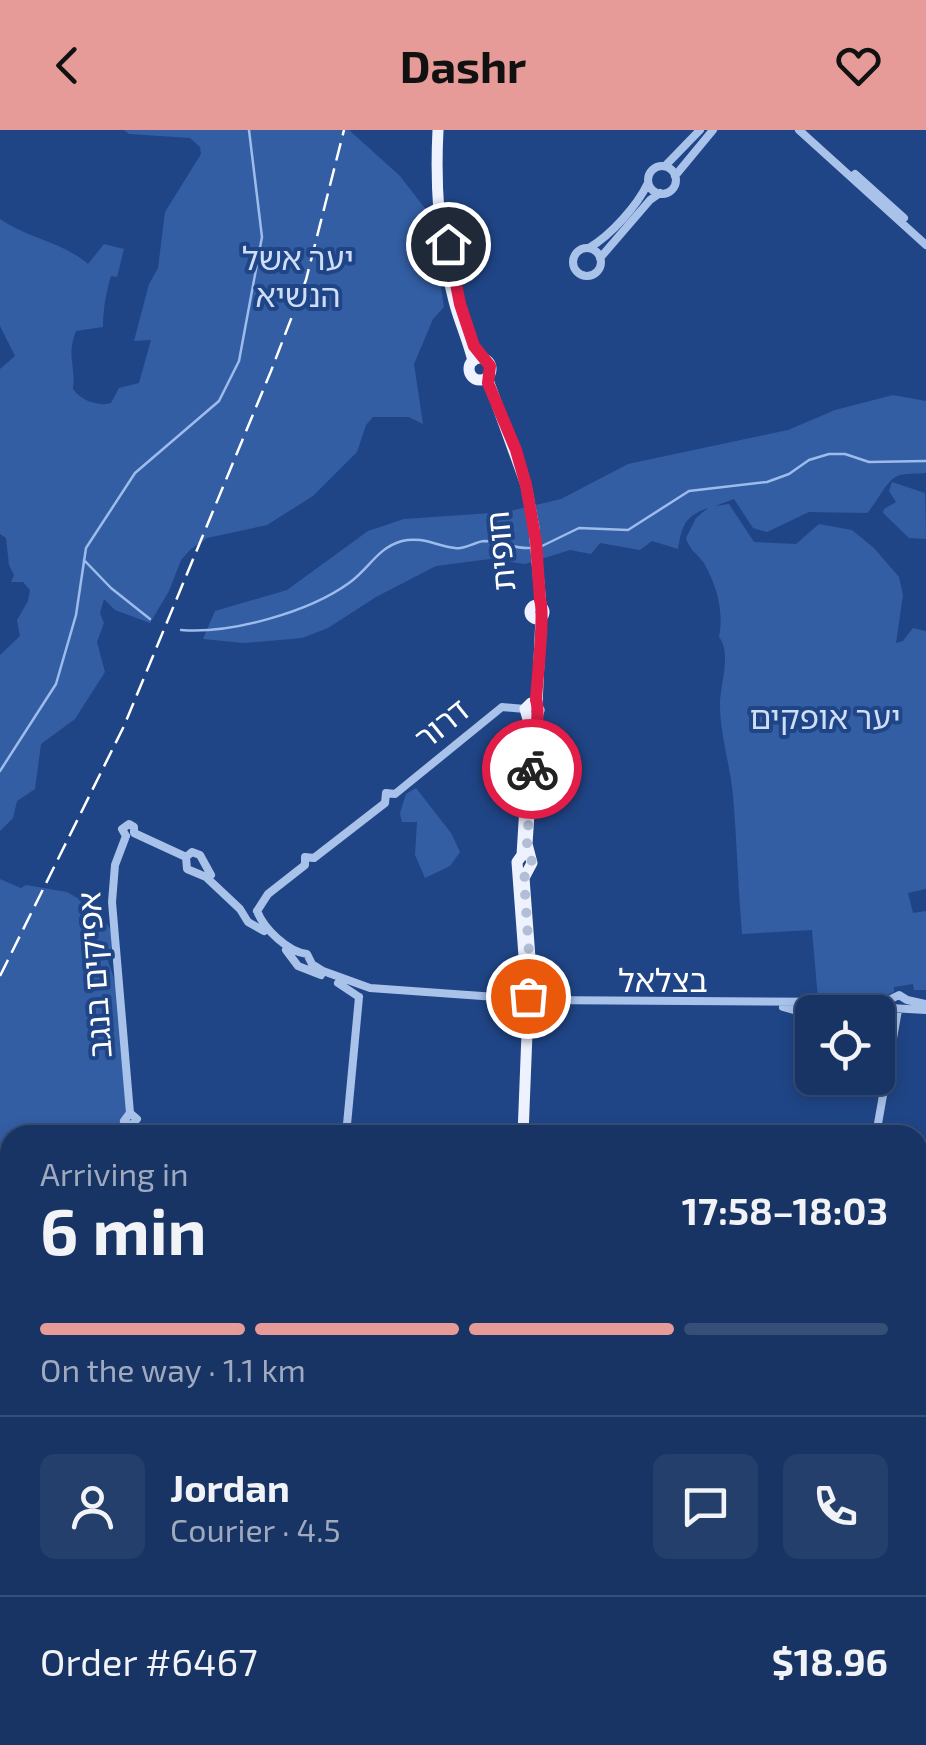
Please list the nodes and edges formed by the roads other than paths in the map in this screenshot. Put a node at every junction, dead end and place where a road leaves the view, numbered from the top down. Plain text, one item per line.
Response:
1 (441, 130) edge
2 (700, 130) edge
3 (713, 130) edge
4 (803, 130) edge
5 (664, 166) junction
6 (675, 176) junction
7 (648, 183) junction
8 (660, 194) junction
9 (926, 241) edge
10 (589, 248) junction
11 (600, 258) junction
12 (531, 710) junction
13 (186, 857) junction
14 (200, 868) junction
15 (254, 916) junction
16 (360, 991) junction
17 (529, 1002) junction
18 (899, 1005) junction
19 (926, 1007) edge
20 (128, 1125) edge
21 (347, 1125) edge
22 (524, 1125) edge
23 (878, 1125) edge

1 - 12 main road, חופית
2 - 5 street
3 - 6 street
4 - 9 street
5 - 6 street
5 - 7 street
6 - 8 street
7 - 8 street
7 - 10 street
8 - 11 street
10 - 11 street
10 - 11 street
12 - 15 street, דרור
12 - 17 main road, חופית
13 - 14 street
13 - 14 street
13 - 20 street, אפיקים בנגב
14 - 15 street
15 - 16 street
16 - 17 street, בצלאל
16 - 21 street
17 - 18 street, בצלאל
17 - 22 main road, חופית
18 - 19 street, בצלאל
18 - 23 street

